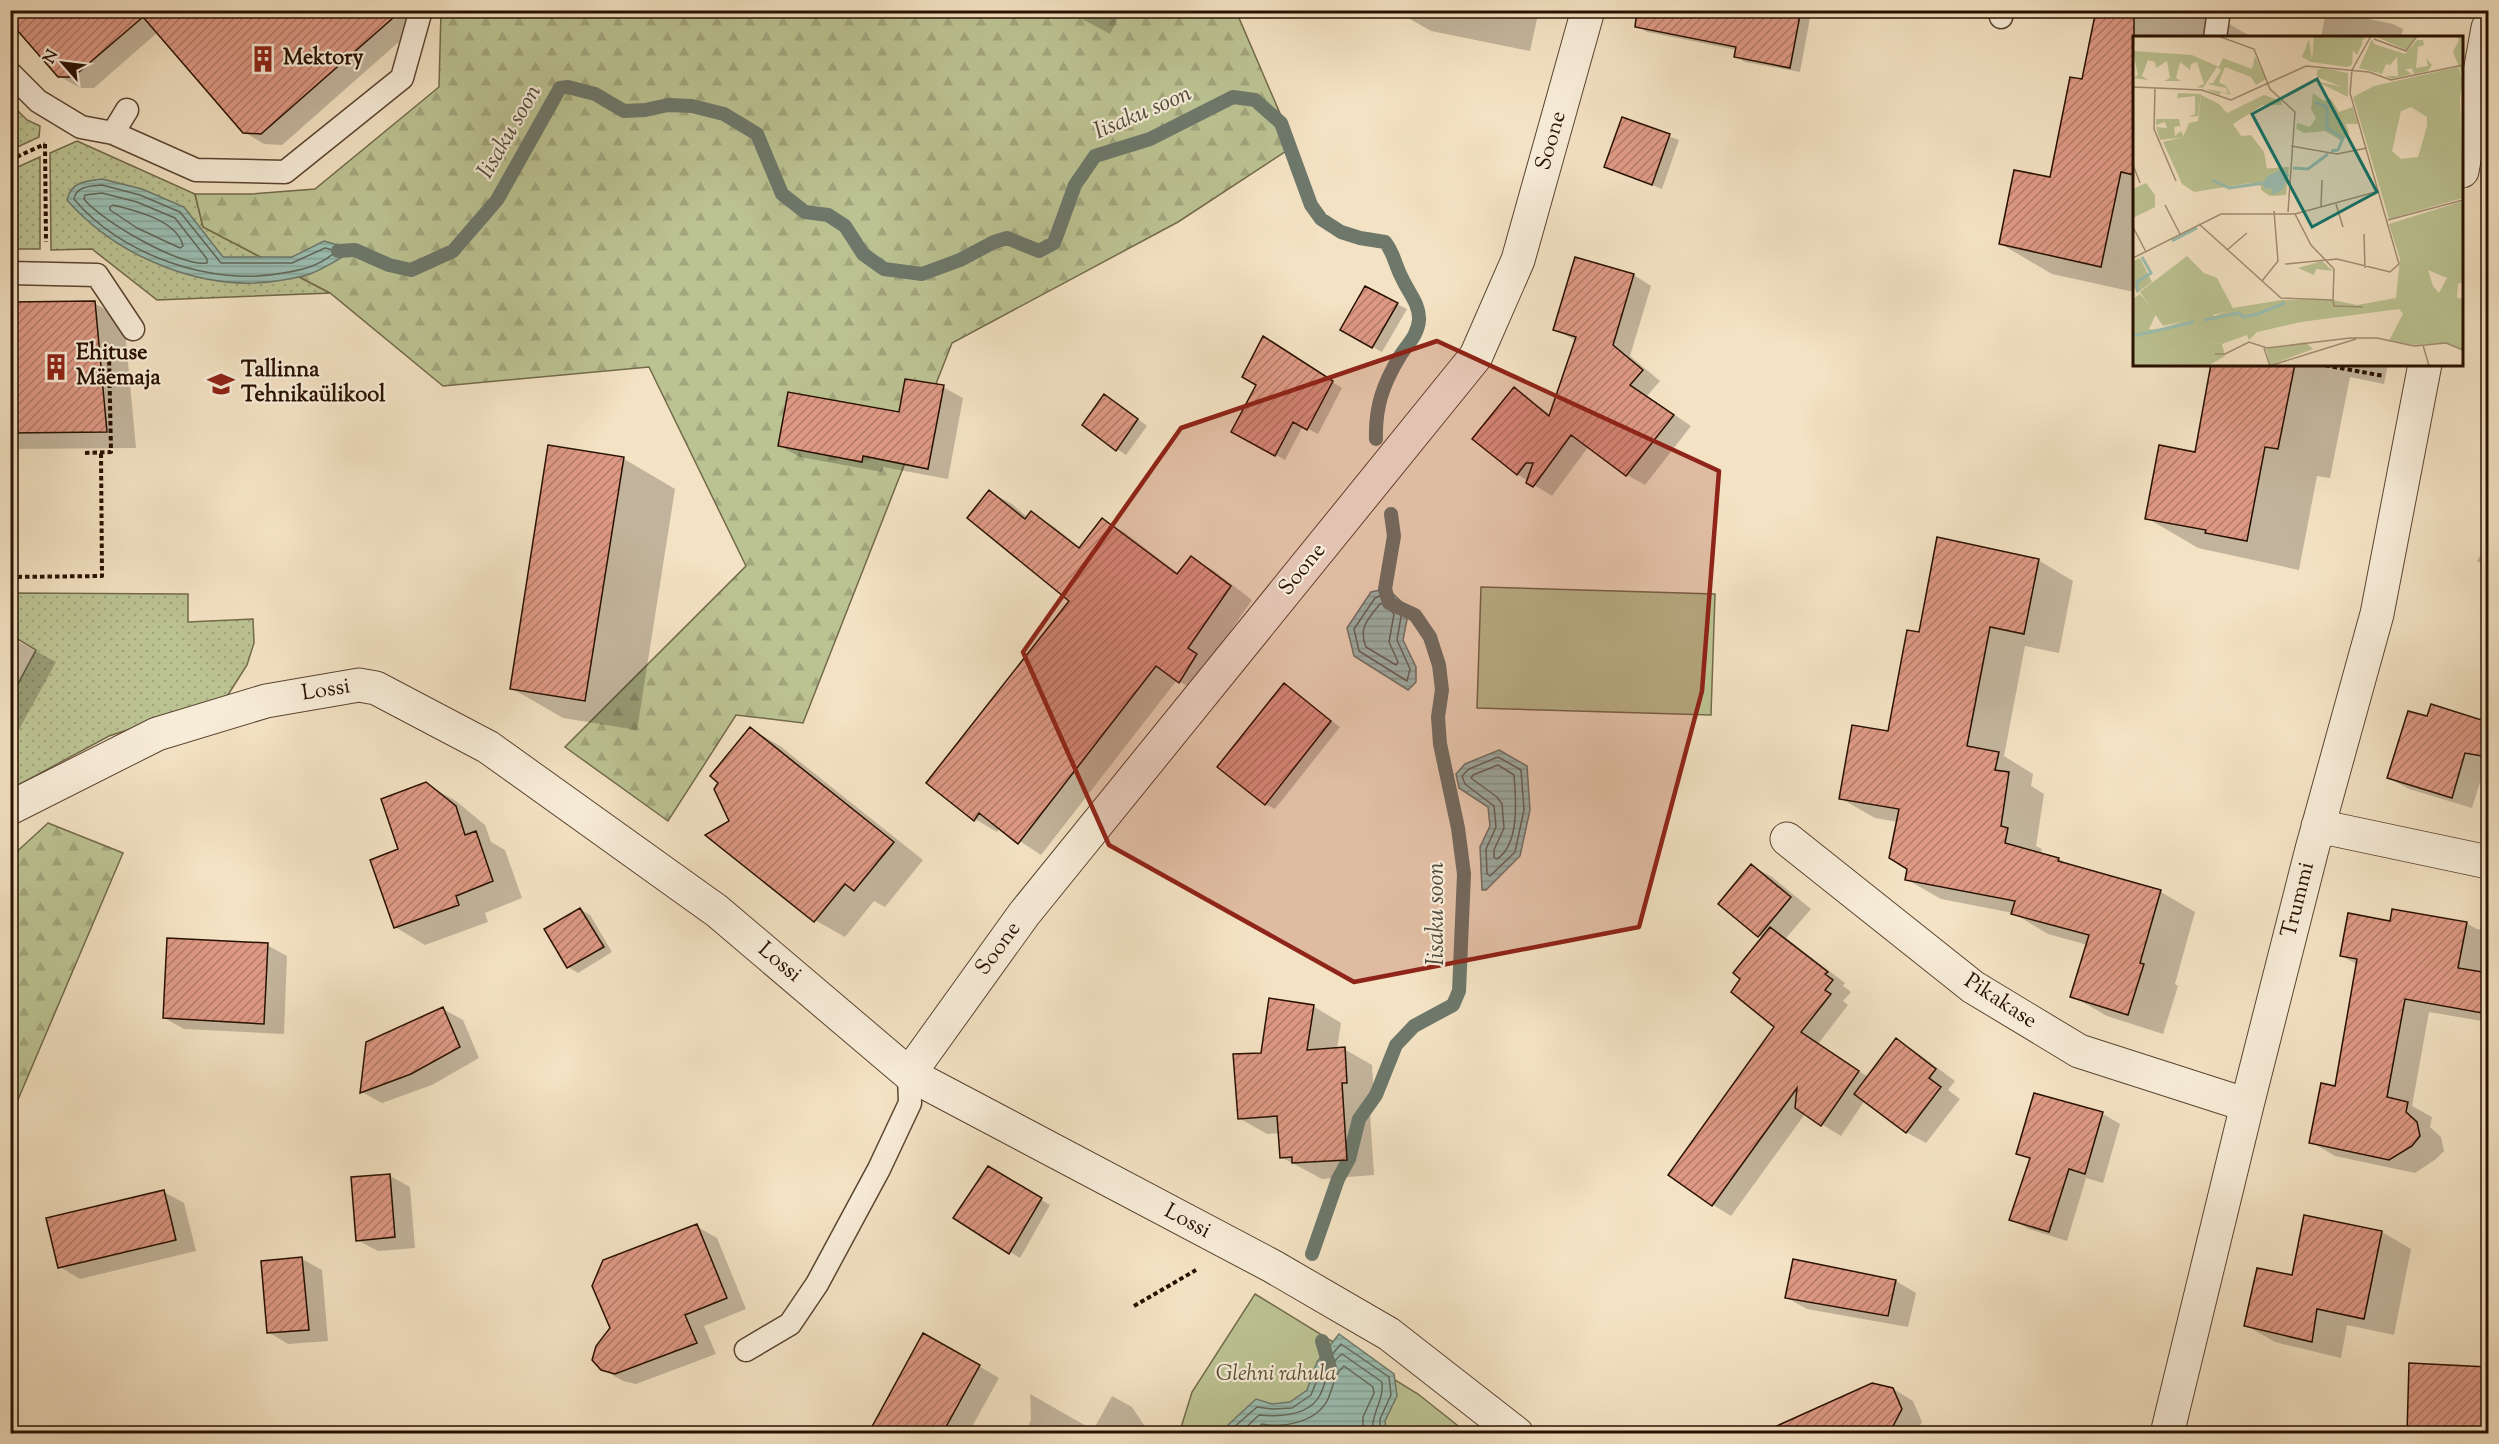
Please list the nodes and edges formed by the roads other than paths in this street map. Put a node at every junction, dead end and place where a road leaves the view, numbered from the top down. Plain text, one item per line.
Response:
1 (421, 10) edge
2 (1588, 10) edge
3 (2219, 10) edge
4 (2488, 28) edge
5 (2215, 36) edge
6 (10, 73) edge
7 (127, 110) dead end
8 (113, 134) junction
9 (2463, 166) edge
10 (10, 273) edge
11 (133, 330) dead end
12 (2425, 366) edge
13 (10, 808) edge
14 (2318, 826) junction
15 (1787, 839) dead end
16 (2488, 862) edge
17 (909, 1074) junction
18 (2247, 1105) junction
19 (746, 1350) dead end
20 (1517, 1434) edge
21 (2167, 1434) edge

1 - 8 lane
2 - 17 street, Soone
3 - 5 lane
4 - 9 street
6 - 8 lane
7 - 8 lane
10 - 11 lane
12 - 14 street, Trummi
13 - 17 street, Lossi
14 - 16 street
14 - 18 street, Trummi
15 - 18 street, Pikakase
17 - 19 lane
17 - 20 street, Lossi
18 - 21 street, Trummi

